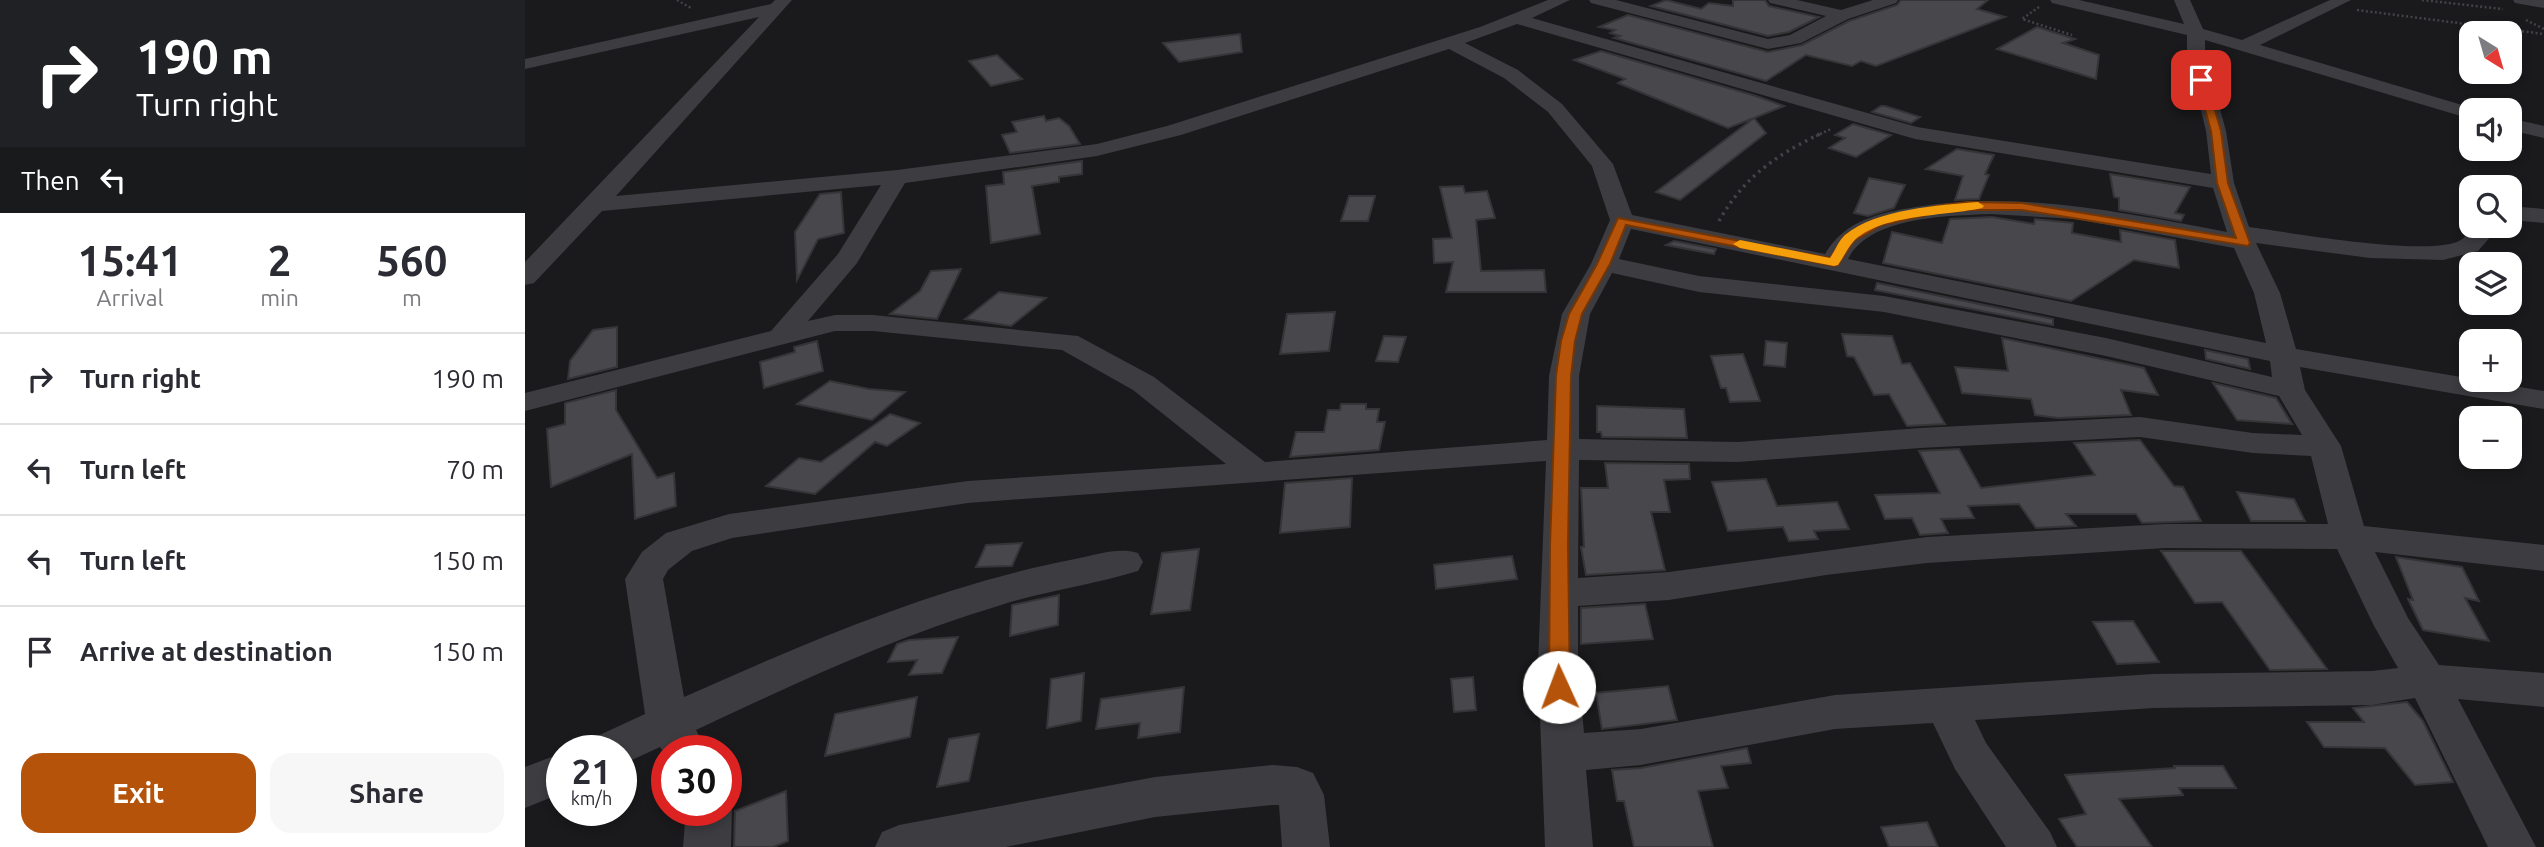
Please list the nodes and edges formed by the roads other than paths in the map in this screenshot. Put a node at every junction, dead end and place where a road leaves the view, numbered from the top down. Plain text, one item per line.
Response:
1 (1562, 0) edge
2 (1597, 0) edge
3 (1776, 0) edge
4 (1890, 0) edge
5 (2059, 0) edge
6 (2182, 0) edge
7 (2336, 3) edge
8 (2544, 3) edge
9 (781, 4) edge
10 (2516, 9) edge
11 (1842, 15) junction
12 (1517, 19) junction
13 (2196, 32) junction
14 (1449, 42) junction
15 (2243, 46) junction
16 (525, 64) edge
17 (2459, 109) edge
18 (2522, 127) edge
19 (2544, 132) edge
20 (897, 177) junction
21 (2223, 183) junction
22 (595, 205) junction
23 (2522, 214) edge
24 (2544, 216) edge
25 (1622, 220) junction
26 (2241, 238) junction
27 (2478, 238) edge
28 (1834, 262) junction
29 (1604, 264) junction
30 (525, 277) edge
31 (782, 335) junction
32 (2281, 355) junction
33 (2290, 390) junction
34 (2544, 400) edge
35 (525, 402) edge
36 (2325, 446) junction
37 (1561, 449) junction
38 (1258, 473) junction
39 (2349, 537) junction
40 (2544, 558) edge
41 (1125, 562) dead end
42 (1559, 593) junction
43 (2427, 680) junction
44 (2544, 690) edge
45 (1947, 706) junction
46 (677, 735) edge
47 (681, 735) edge
48 (1564, 753) junction
49 (546, 779) edge
50 (525, 788) edge
51 (708, 826) edge
52 (707, 847) edge
53 (899, 847) edge
54 (1306, 847) edge
55 (1569, 847) edge
56 (2033, 847) edge
57 (2512, 847) edge

1 - 12 street
2 - 11 street
3 - 11 street
4 - 11 street
5 - 13 street
6 - 13 street
7 - 15 street
8 - 10 street
9 - 16 street
9 - 22 street
12 - 14 street
12 - 21 street
13 - 15 street
13 - 21 street
14 - 20 street
14 - 25 street
15 - 17 street
18 - 19 street
20 - 22 street
20 - 31 street
21 - 26 street
22 - 30 street
23 - 24 street
25 - 28 street
25 - 29 street
26 - 27 street
26 - 28 street
26 - 32 street
28 - 32 street
29 - 33 street
29 - 37 street
31 - 35 street
31 - 38 street
32 - 33 street
32 - 34 street
33 - 36 street
36 - 37 street
36 - 39 street
37 - 38 street
37 - 42 street
38 - 46 street
39 - 40 street
39 - 42 street
39 - 43 street
41 - 47 street
42 - 48 street
43 - 44 street
43 - 45 street
43 - 57 street
45 - 48 street
45 - 56 street
48 - 55 street
49 - 50 street
51 - 52 street
53 - 54 street

